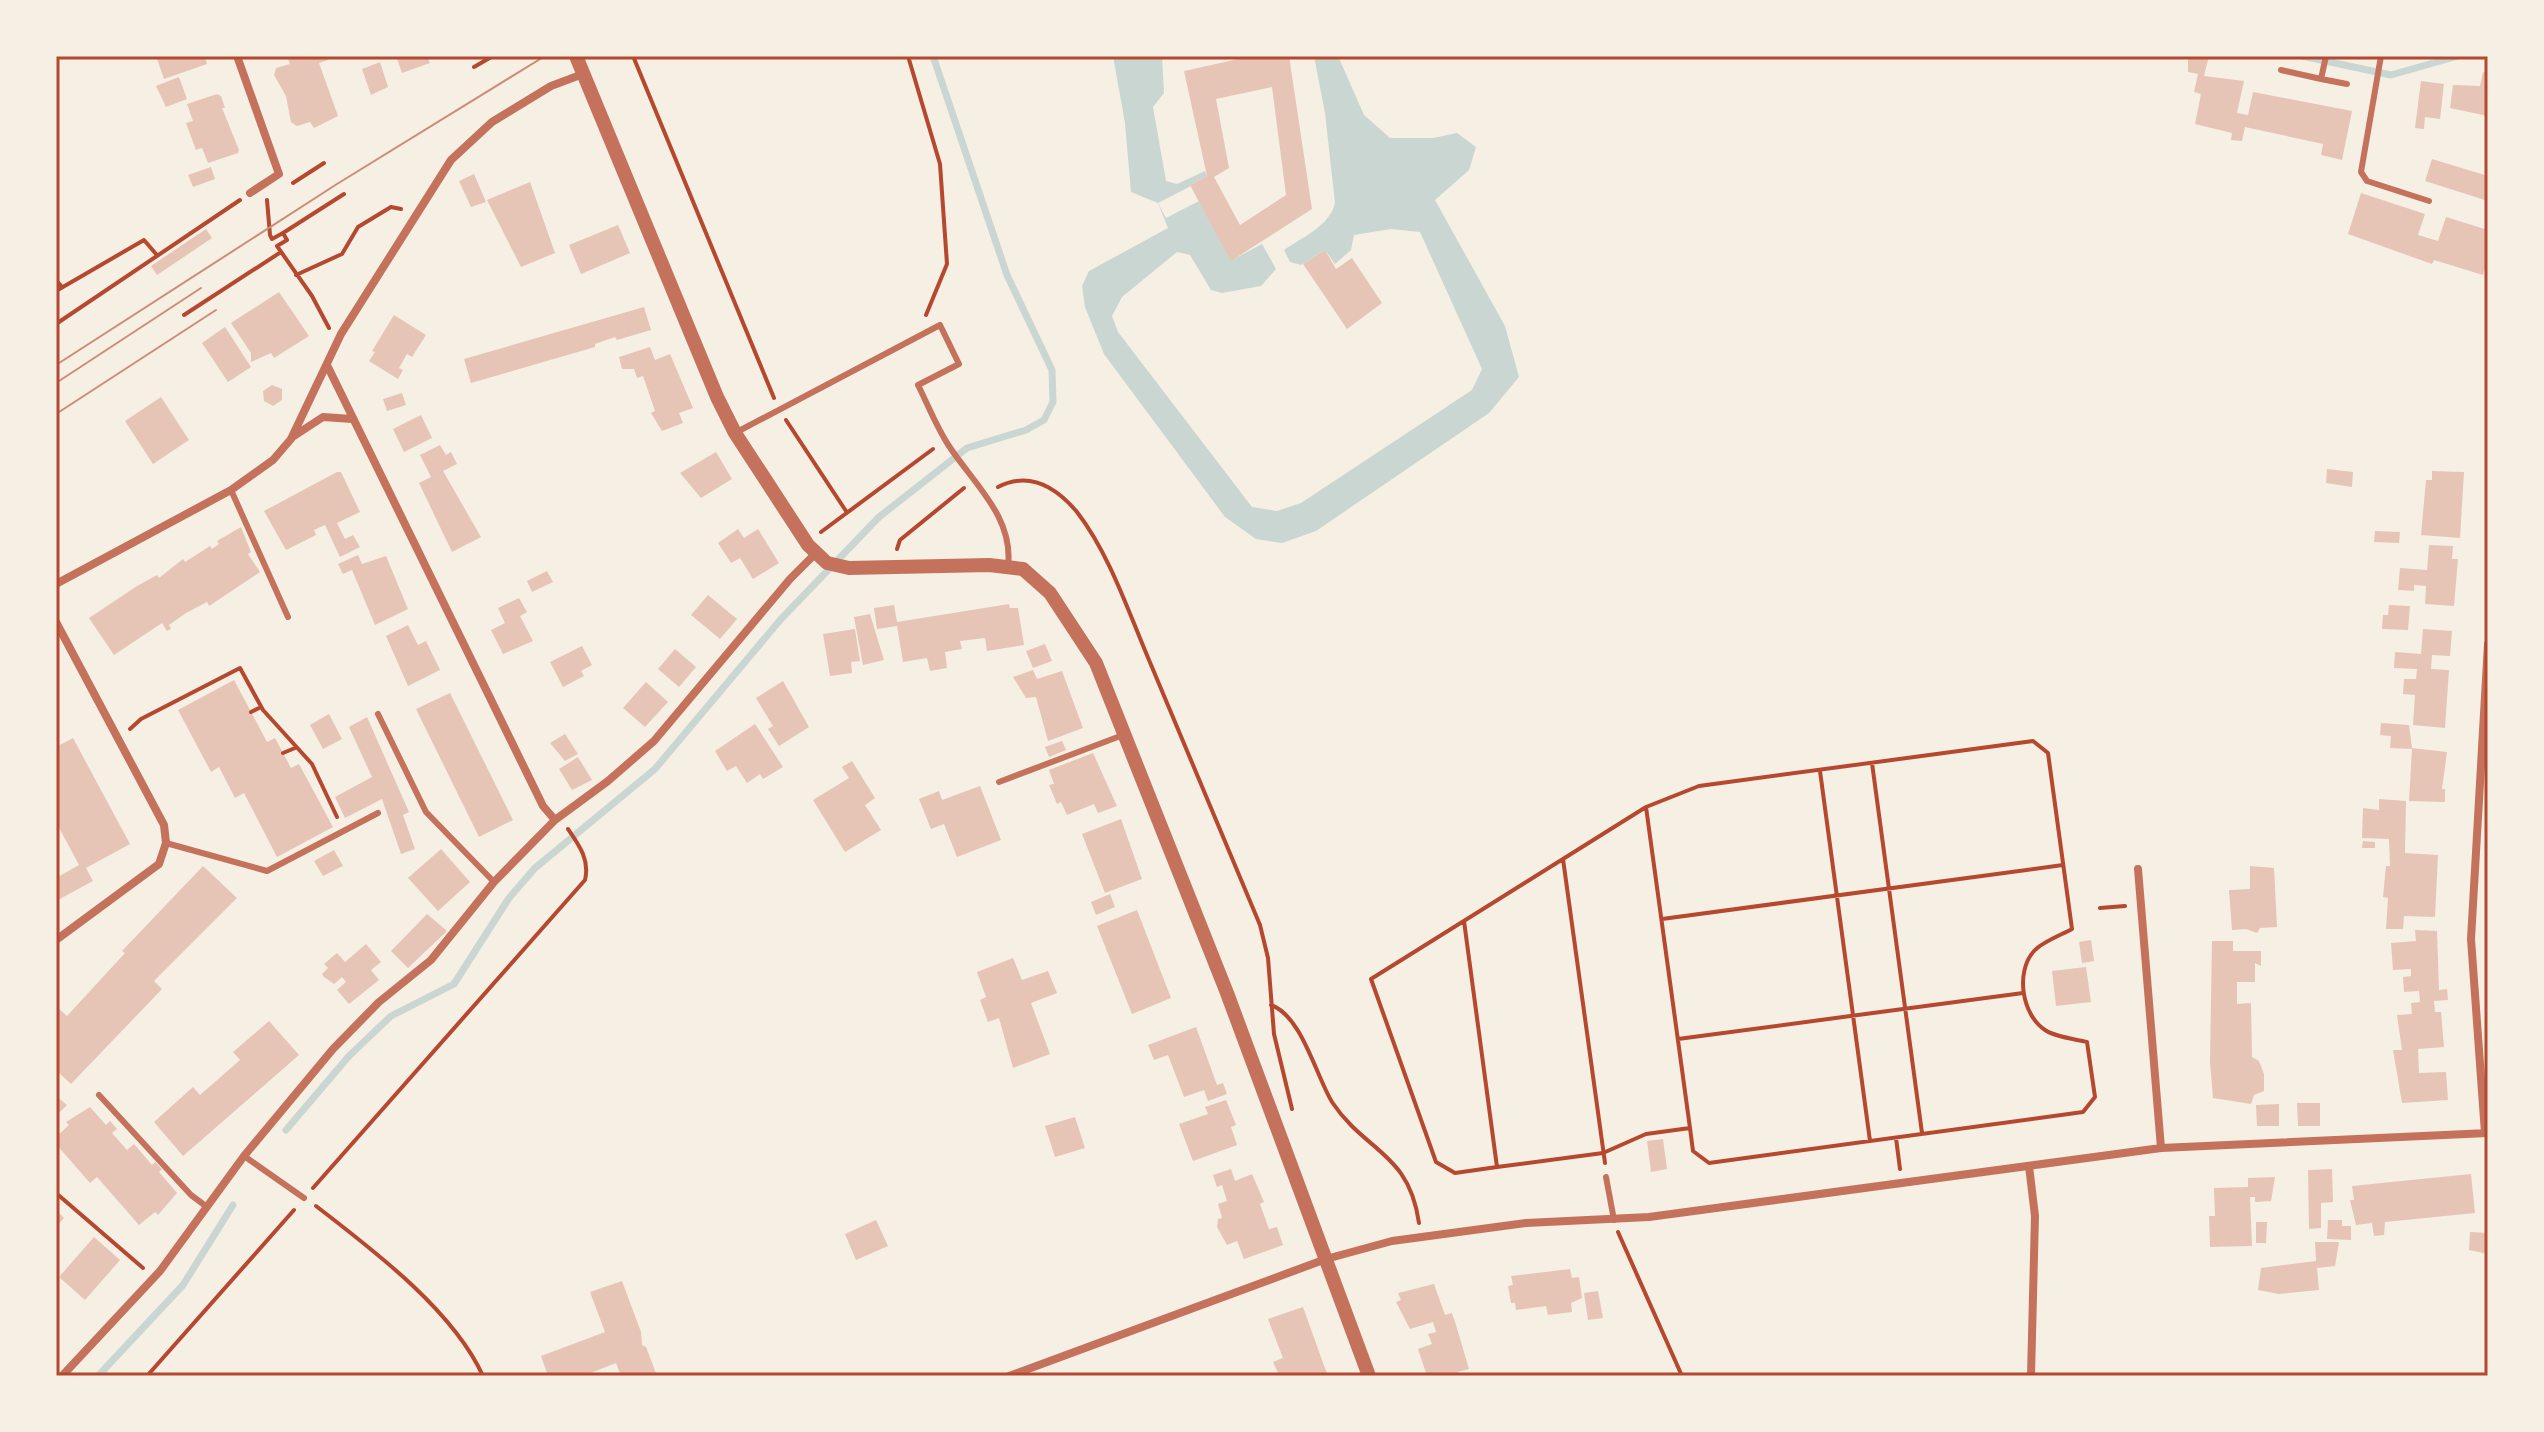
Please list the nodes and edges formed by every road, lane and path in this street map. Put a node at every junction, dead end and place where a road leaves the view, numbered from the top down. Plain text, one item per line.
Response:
1 (237, 56) edge
2 (493, 56) edge
3 (576, 56) edge
4 (633, 56) edge
5 (908, 56) edge
6 (2326, 56) edge
7 (2381, 56) edge
8 (474, 67) dead end
9 (2281, 70) dead end
10 (583, 74) junction
11 (2321, 79) junction
12 (2347, 84) dead end
13 (324, 163) dead end
14 (290, 185) dead end
15 (250, 193) joint
16 (278, 193) dead end
17 (344, 194) dead end
18 (2429, 201) dead end
19 (414, 216) junction
20 (283, 233) junction
21 (281, 252) junction
22 (156, 254) junction
23 (296, 275) junction
24 (56, 280) edge
25 (62, 287) junction
26 (56, 291) edge
27 (184, 315) dead end
28 (56, 324) edge
29 (341, 334) junction
30 (918, 336) junction
31 (328, 367) junction
32 (778, 408) junction
33 (352, 419) junction
34 (735, 433) junction
35 (291, 439) junction
36 (948, 444) junction
37 (975, 479) junction
38 (231, 490) junction
39 (985, 493) junction
40 (846, 511) junction
41 (823, 557) junction
42 (1008, 566) junction
43 (890, 567) junction
44 (56, 584) edge
45 (288, 617) dead end
46 (56, 622) edge
47 (2488, 644) edge
48 (261, 707) junction
49 (251, 712) dead end
50 (378, 714) dead end
51 (1126, 734) junction
52 (118, 737) junction
53 (295, 748) junction
54 (283, 753) dead end
55 (1872, 763) junction
56 (1820, 770) junction
57 (2483, 779) edge
58 (999, 782) dead end
59 (324, 789) junction
60 (315, 795) dead end
61 (1646, 807) junction
62 (378, 813) dead end
63 (555, 820) junction
64 (344, 831) junction
65 (570, 831) dead end
66 (166, 843) junction
67 (1563, 859) junction
68 (2063, 865) junction
69 (2138, 869) dead end
70 (494, 882) junction
71 (1889, 888) junction
72 (1837, 895) junction
73 (2141, 904) junction
74 (2100, 908) dead end
75 (1662, 919) junction
76 (1464, 921) junction
77 (56, 940) edge
78 (2023, 993) junction
79 (1271, 1005) junction
80 (1905, 1009) junction
81 (1853, 1016) junction
82 (1678, 1039) junction
83 (99, 1095) dead end
84 (1292, 1111) dead end
85 (1690, 1128) junction
86 (2486, 1133) edge
87 (1922, 1134) junction
88 (1896, 1138) junction
89 (1870, 1141) junction
90 (2161, 1148) junction
91 (1603, 1153) junction
92 (1899, 1155) dead end
93 (244, 1156) junction
94 (2029, 1166) junction
95 (1497, 1167) junction
96 (1606, 1177) joint
97 (56, 1193) edge
98 (304, 1198) junction
99 (207, 1207) junction
100 (1614, 1220) junction
101 (1421, 1238) junction
102 (1326, 1259) junction
103 (154, 1278) junction
104 (62, 1376) edge
105 (147, 1376) edge
106 (483, 1376) edge
107 (1009, 1376) edge
108 (1369, 1376) edge
109 (1682, 1376) edge
110 (2031, 1376) edge

1 - 15 street
2 - 8 path
3 - 10 street
4 - 32 path
5 - 30 path
6 - 11 lane
7 - 18 lane
9 - 11 lane
10 - 19 street
10 - 34 street
11 - 12 lane
13 - 14 path
15 - 22 path
16 - 20 path
17 - 20 path
19 - 23 path
19 - 29 street
20 - 21 path
21 - 23 path
21 - 27 path
22 - 25 path
22 - 28 path
23 - 29 path
24 - 25 path
25 - 26 path
29 - 31 street
30 - 32 lane
30 - 36 lane
31 - 33 street
31 - 35 street
32 - 34 lane
32 - 40 path
33 - 35 street
33 - 63 street
34 - 41 street
35 - 38 street
36 - 37 lane
36 - 40 path
37 - 39 lane
37 - 43 path
38 - 44 street
38 - 45 lane
39 - 42 lane
39 - 79 path
40 - 41 path
41 - 43 street
41 - 63 street
42 - 43 street
42 - 51 street
46 - 52 street
47 - 57 street
48 - 49 path
48 - 52 path
48 - 53 path
50 - 70 lane
51 - 58 lane
51 - 102 street
52 - 66 street
53 - 54 path
53 - 59 path
55 - 56 path
55 - 68 path
55 - 71 path
56 - 61 path
56 - 72 path
57 - 86 street
59 - 60 path
59 - 64 path
61 - 67 path
61 - 75 path
62 - 64 lane
63 - 70 street
64 - 66 lane
65 - 98 path
66 - 77 street
67 - 76 path
67 - 91 path
68 - 71 path
68 - 78 path
69 - 73 street
70 - 93 street
71 - 72 path
71 - 80 path
72 - 75 path
72 - 81 path
73 - 74 path
73 - 90 street
75 - 82 path
76 - 95 path
76 - 95 path
78 - 80 path
78 - 87 path
79 - 84 path
79 - 101 path
80 - 81 path
80 - 87 path
81 - 82 path
81 - 89 path
82 - 85 path
83 - 99 lane
85 - 89 path
85 - 91 path
86 - 90 street
87 - 88 path
88 - 89 path
88 - 92 path
90 - 94 street
91 - 95 path
91 - 96 path
93 - 98 lane
93 - 99 street
94 - 100 street
94 - 110 street
96 - 100 lane
97 - 103 path
98 - 105 path
98 - 106 path
99 - 103 street
100 - 101 street
100 - 109 path
101 - 102 street
102 - 107 street
102 - 108 street
103 - 104 street

